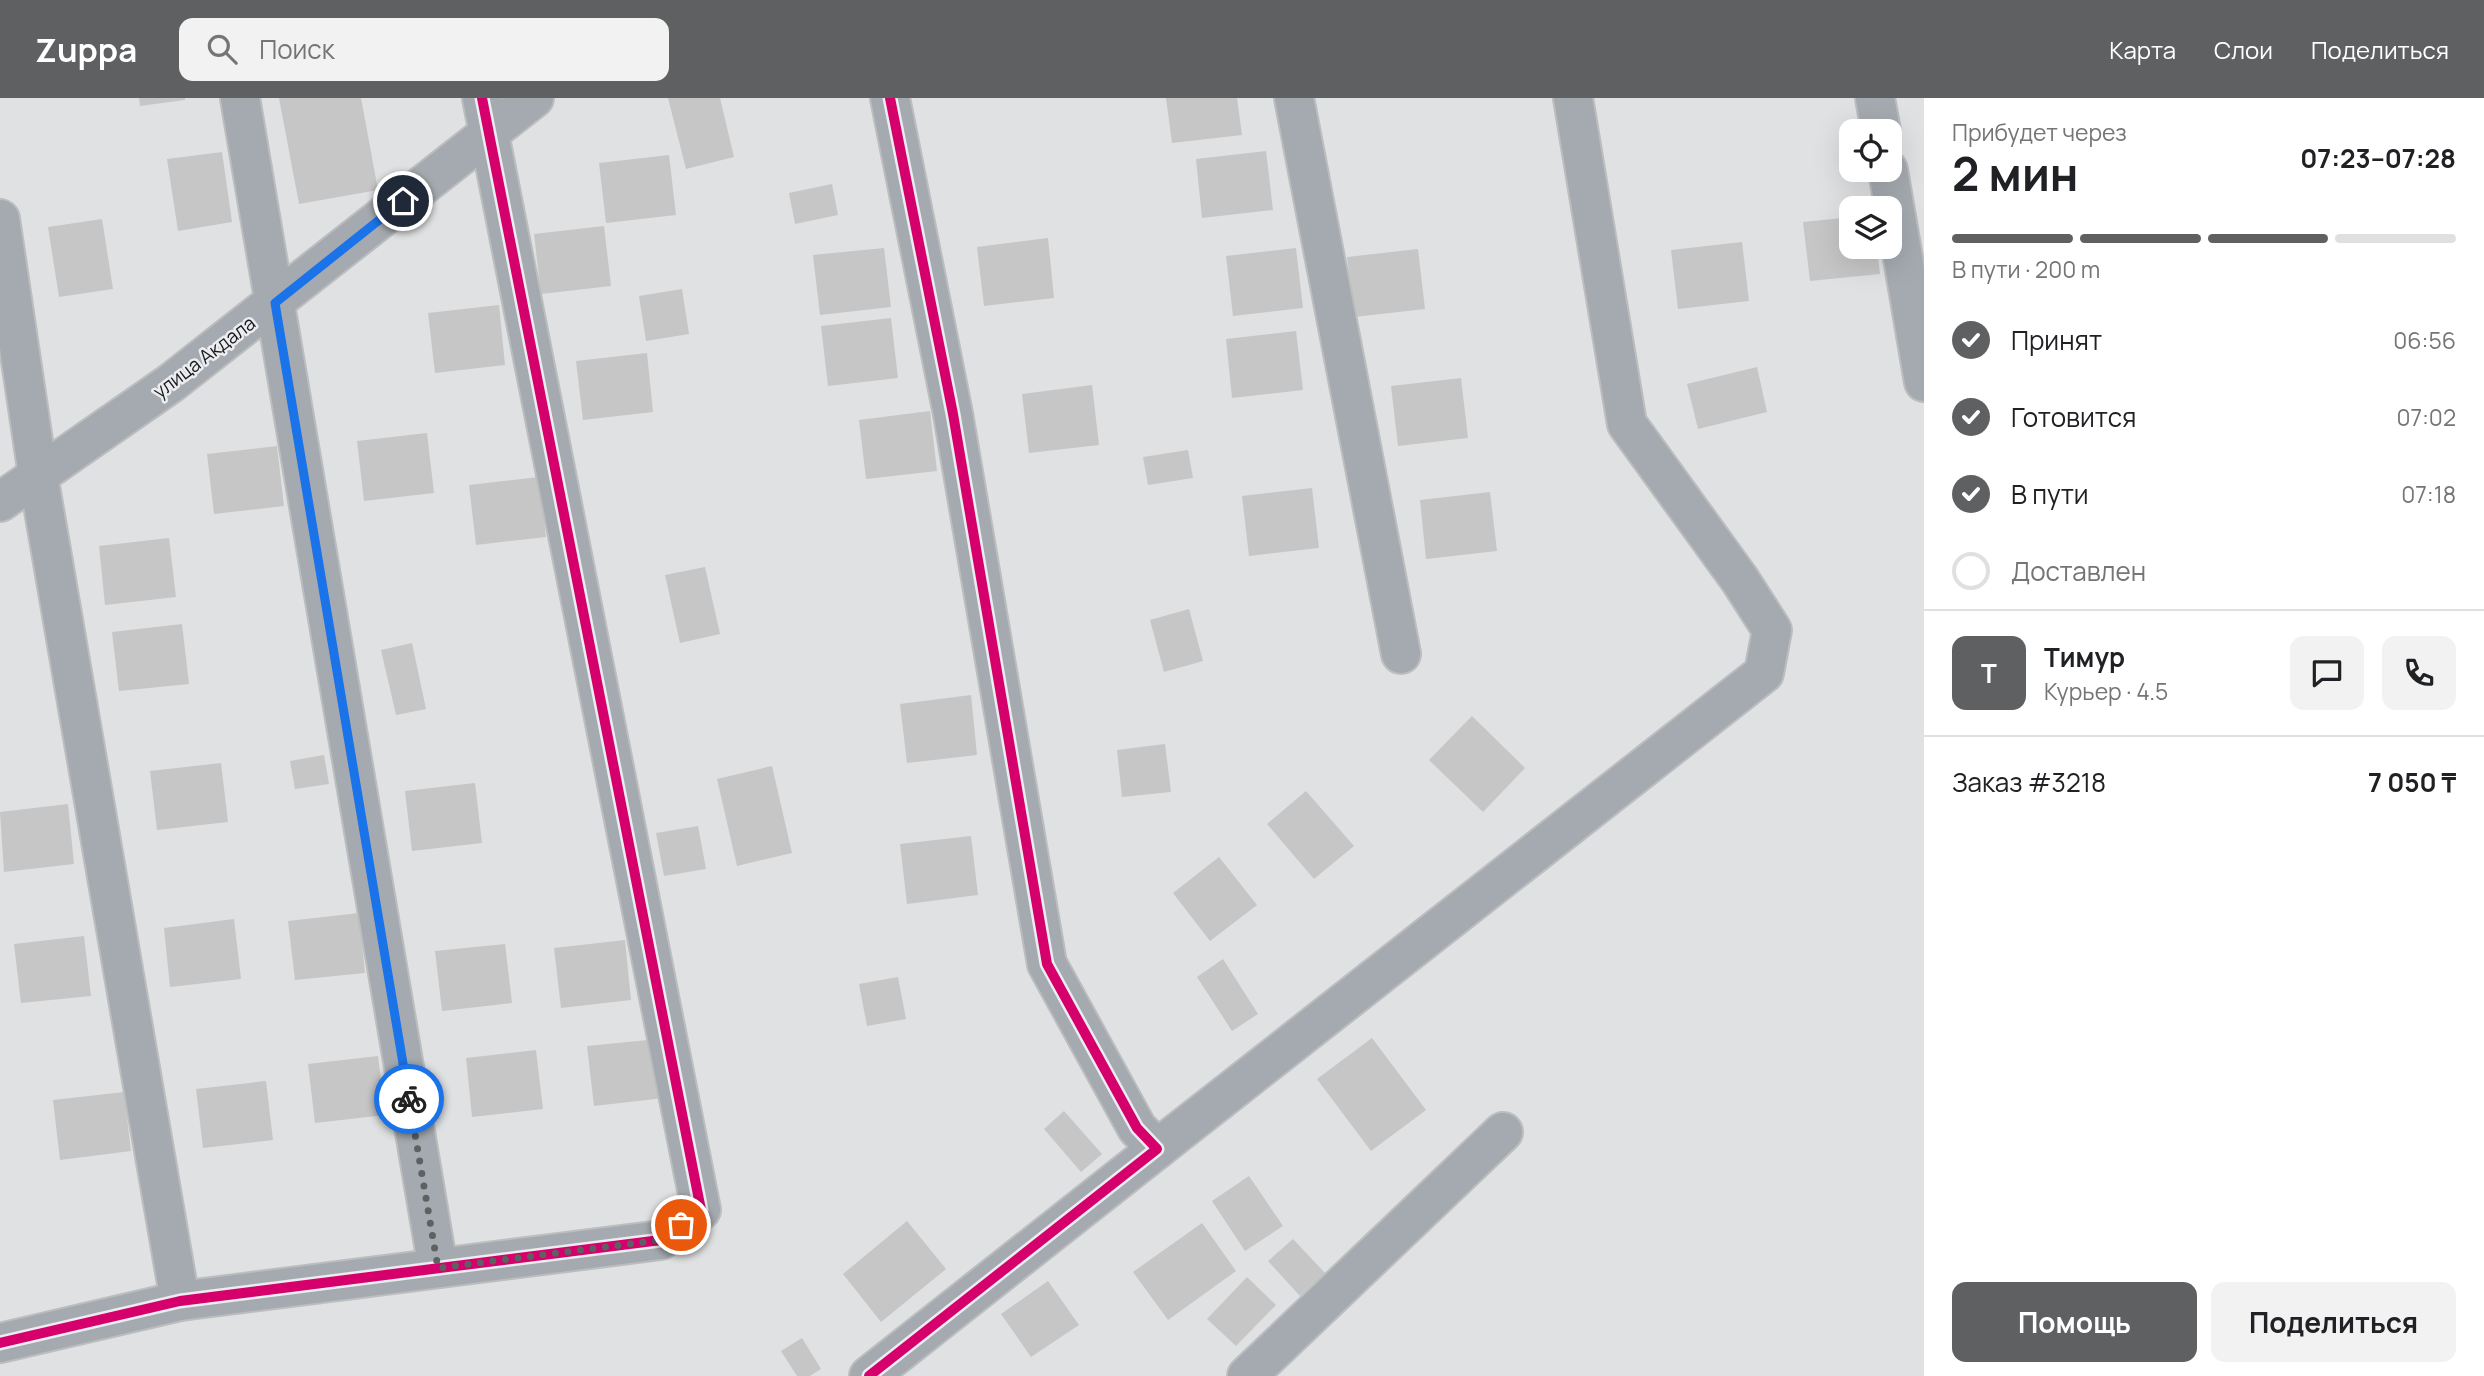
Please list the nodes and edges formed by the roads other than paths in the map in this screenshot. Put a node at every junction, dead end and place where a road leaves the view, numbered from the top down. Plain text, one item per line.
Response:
1 (240, 98) edge
2 (534, 98) edge
3 (890, 98) edge
4 (1294, 98) edge
5 (1573, 98) edge
6 (1875, 98) edge
7 (485, 115) edge
8 (1879, 119) edge
9 (1890, 182) edge
10 (0, 219) edge
11 (275, 303) junction
12 (1924, 382) edge
13 (38, 475) junction
14 (0, 502) edge
15 (1401, 654) dead end
16 (1503, 1132) dead end
17 (1157, 1149) junction
18 (438, 1268) junction
19 (180, 1301) junction
20 (0, 1343) edge
21 (869, 1376) edge
22 (1247, 1376) edge

1 - 11 street
2 - 7 street, улица Акдала
3 - 17 street
4 - 15 street
5 - 17 street
6 - 8 street
7 - 11 street, улица Акдала
7 - 18 street
9 - 12 street
10 - 13 street
11 - 13 street, улица Акдала
11 - 18 street
13 - 14 street, улица Акдала
13 - 19 street
16 - 22 street
17 - 21 street
18 - 19 street
19 - 20 street

